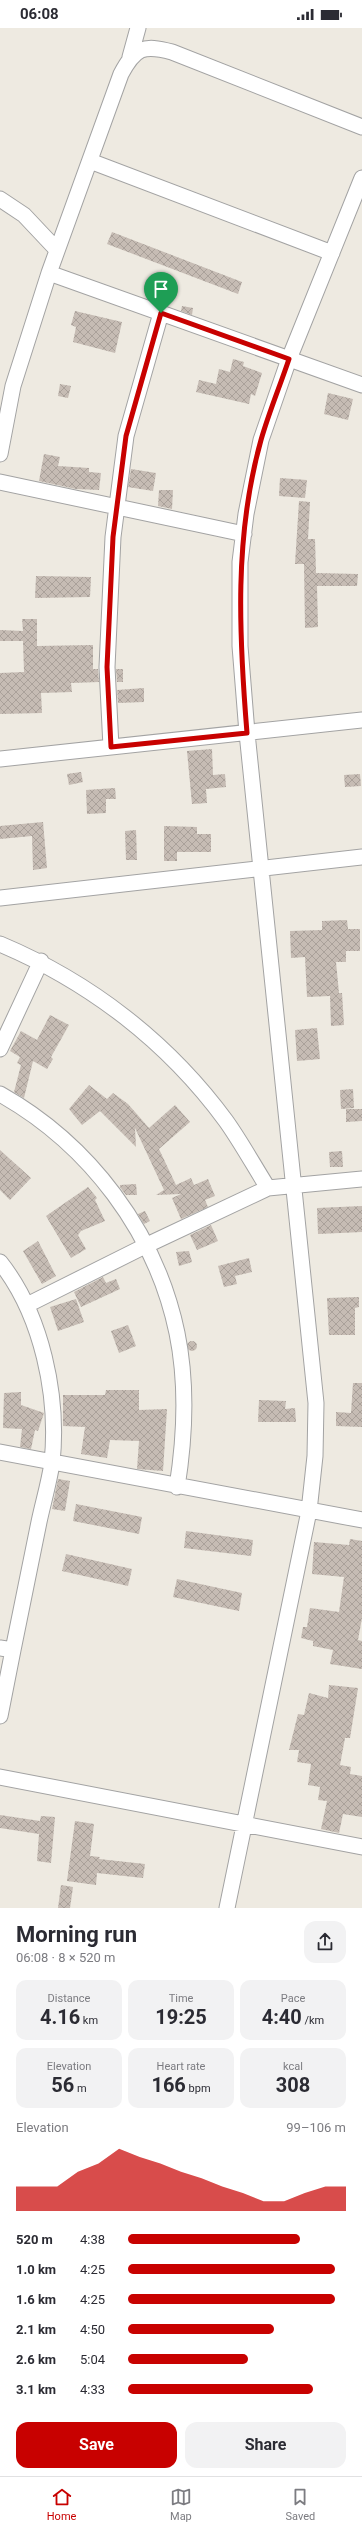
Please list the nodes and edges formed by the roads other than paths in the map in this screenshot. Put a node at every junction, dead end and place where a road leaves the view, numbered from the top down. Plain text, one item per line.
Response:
1 (138, 28) edge
2 (130, 57) junction
3 (362, 127) edge
4 (90, 161) junction
5 (362, 178) edge
6 (0, 200) edge
7 (57, 250) junction
8 (332, 253) junction
9 (49, 273) junction
10 (161, 313) junction
11 (289, 359) junction
12 (362, 386) edge
13 (0, 454) edge
14 (0, 482) edge
15 (117, 508) junction
16 (244, 534) junction
17 (362, 720) edge
18 (247, 733) junction
19 (111, 747) junction
20 (0, 759) edge
21 (362, 857) edge
22 (262, 867) junction
23 (0, 898) edge
24 (0, 944) edge
25 (41, 961) junction
26 (0, 1049) edge
27 (0, 1094) edge
28 (362, 1179) edge
29 (293, 1186) junction
30 (268, 1188) junction
31 (145, 1246) junction
32 (0, 1262) edge
33 (26, 1305) junction
34 (0, 1452) edge
35 (52, 1463) junction
36 (177, 1486) junction
37 (309, 1511) junction
38 (362, 1520) edge
39 (6, 1649) edge
40 (0, 1716) edge
41 (0, 1777) edge
42 (244, 1825) junction
43 (362, 1847) edge
44 (227, 1908) edge

1 - 2 street
2 - 3 street
2 - 4 street
4 - 7 street
4 - 8 street
5 - 8 street
6 - 7 street
7 - 9 street
8 - 11 street
9 - 10 street
9 - 13 street
10 - 11 street
10 - 15 street
11 - 12 street
11 - 16 street
14 - 15 street
15 - 16 street
15 - 19 street
16 - 18 street
17 - 18 street
18 - 19 street
18 - 22 street
19 - 20 street
21 - 22 street
22 - 23 street
22 - 29 street
24 - 25 street
25 - 26 street
25 - 30 street
27 - 31 street
28 - 29 street
29 - 30 street
29 - 37 street
30 - 31 street
31 - 33 street
31 - 36 street
32 - 33 street
33 - 35 street
34 - 35 street
35 - 36 street
35 - 39 street
36 - 37 street
37 - 38 street
37 - 42 street
39 - 40 street
41 - 42 street
42 - 43 street
42 - 44 street

